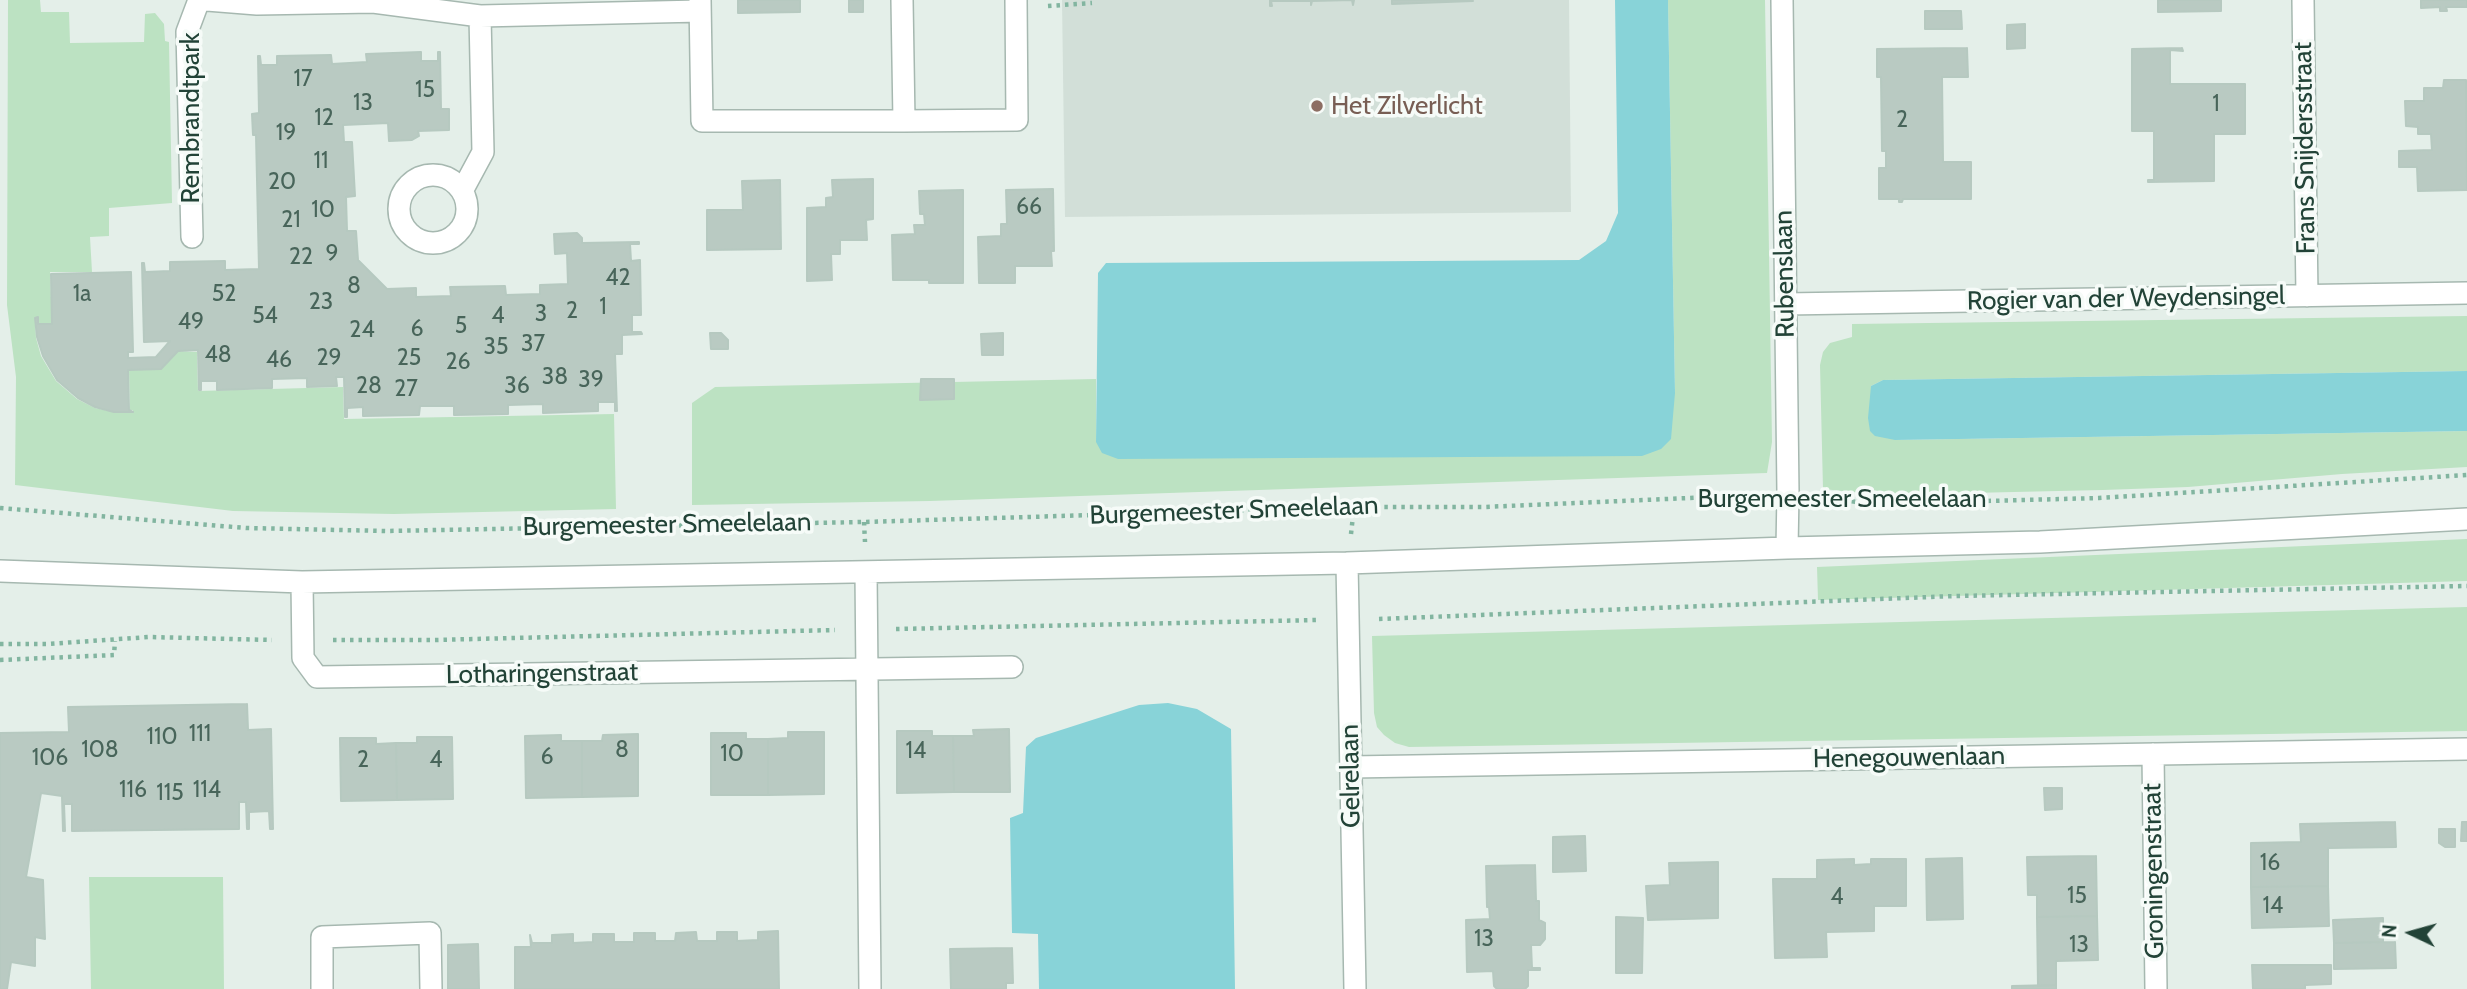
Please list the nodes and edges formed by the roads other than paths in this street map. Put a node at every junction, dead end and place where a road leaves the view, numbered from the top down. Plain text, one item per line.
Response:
1 (199, 0) edge
2 (207, 0) edge
3 (902, 0) edge
4 (1782, 0) edge
5 (2302, 0) edge
6 (1016, 4) edge
7 (700, 5) edge
8 (480, 16) junction
9 (904, 121) junction
10 (462, 191) dead end
11 (192, 237) dead end
12 (2467, 293) edge
13 (2307, 296) junction
14 (1786, 304) junction
15 (2467, 519) edge
16 (1787, 548) junction
17 (1348, 563) junction
18 (0, 571) edge
19 (866, 572) junction
20 (302, 582) junction
21 (1012, 667) dead end
22 (867, 670) junction
23 (2467, 749) edge
24 (2153, 754) junction
25 (1351, 767) junction
26 (322, 989) edge
27 (431, 989) edge
28 (870, 989) edge
29 (1355, 989) edge
30 (2156, 989) edge

1 - 11 street, Rembrandtpark
2 - 8 street, Rembrandtpark
3 - 9 street
4 - 14 street, Rubenslaan
5 - 13 street, Frans Snijdersstraat
6 - 9 street, Rembrandtpark
7 - 8 street, Rembrandtpark
7 - 9 street, Rembrandtpark
8 - 10 street
12 - 13 street, Rogier van der Weydensingel
13 - 14 street, Rogier van der Weydensingel
14 - 16 street, Rubenslaan
15 - 16 street, Burgemeester Smeelelaan
16 - 17 street, Burgemeester Smeelelaan
17 - 19 street, Burgemeester Smeelelaan
17 - 25 street, Gelrelaan
18 - 20 street, Burgemeester Smeelelaan
19 - 20 street, Burgemeester Smeelelaan
19 - 22 street
20 - 22 street, Lotharingenstraat
21 - 22 street, Lotharingenstraat
22 - 28 street
23 - 24 street, Henegouwenlaan
24 - 25 street, Henegouwenlaan
24 - 30 street, Groningenstraat
25 - 29 street, Gelrelaan
26 - 27 street

